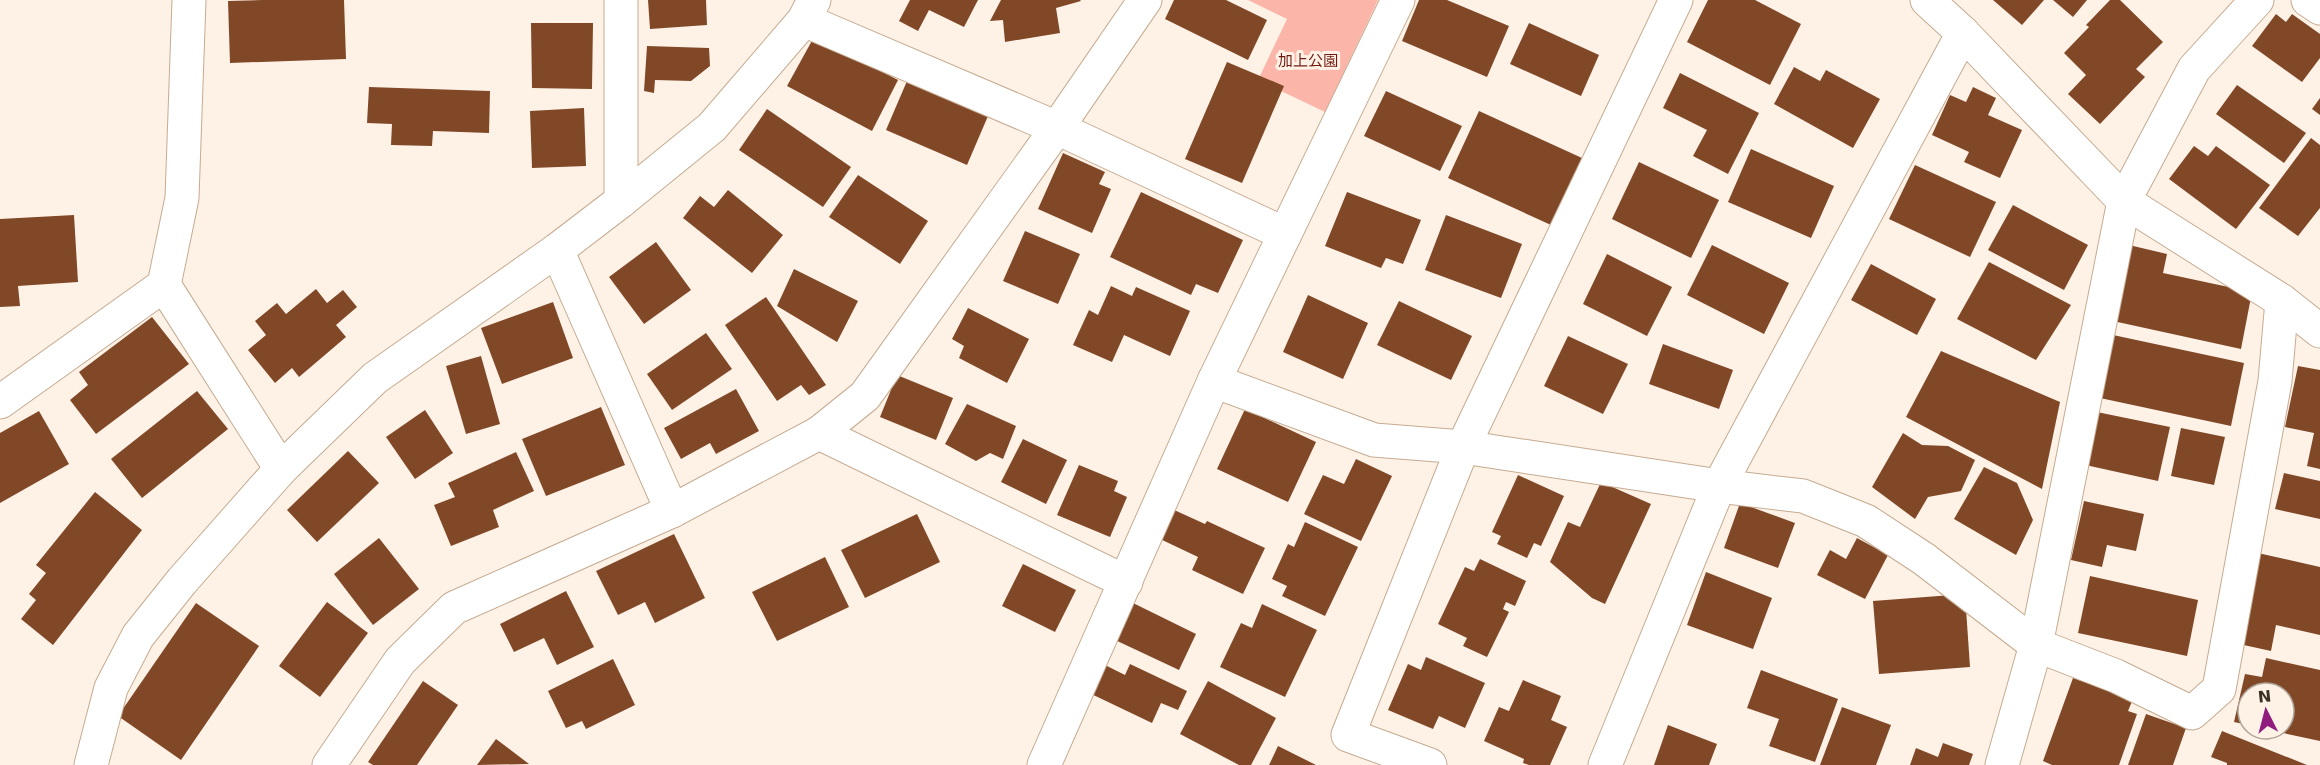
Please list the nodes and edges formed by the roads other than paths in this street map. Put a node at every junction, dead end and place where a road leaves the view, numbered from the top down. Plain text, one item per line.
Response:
1 (189, 0) edge
2 (621, 0) edge
3 (1145, 0) edge
4 (1398, 0) edge
5 (1676, 0) edge
6 (1927, 0) edge
7 (2257, 0) edge
8 (2308, 0) edge
9 (2320, 8) edge
10 (809, 10) edge
11 (1963, 33) junction
12 (1057, 128) junction
13 (621, 201) junction
14 (2124, 201) junction
15 (1285, 234) junction
16 (557, 250) junction
17 (164, 285) junction
18 (2282, 301) junction
19 (2320, 331) edge
20 (1214, 381) junction
21 (0, 402) edge
22 (819, 433) junction
23 (1463, 447) junction
24 (281, 469) junction
25 (1719, 486) junction
26 (672, 511) junction
27 (1126, 582) junction
28 (2036, 645) junction
29 (91, 765) edge
30 (329, 765) edge
31 (1044, 765) edge
32 (1430, 765) edge
33 (1605, 765) edge
34 (2002, 765) edge

1 - 17 street
2 - 13 street
3 - 12 street
4 - 15 street
5 - 23 street
6 - 11 street
7 - 14 street
8 - 9 street
10 - 12 street
10 - 13 street
11 - 14 street
11 - 25 street
12 - 15 street
12 - 22 street
13 - 16 street
14 - 18 street
14 - 28 street
15 - 20 street
16 - 24 street
16 - 26 street
17 - 21 street
17 - 24 street
18 - 19 street
18 - 28 street
20 - 23 street
20 - 27 street
22 - 26 street
22 - 27 street
23 - 25 street
23 - 32 street
24 - 29 street
25 - 28 street
25 - 33 street
26 - 30 street
27 - 31 street
28 - 34 street

